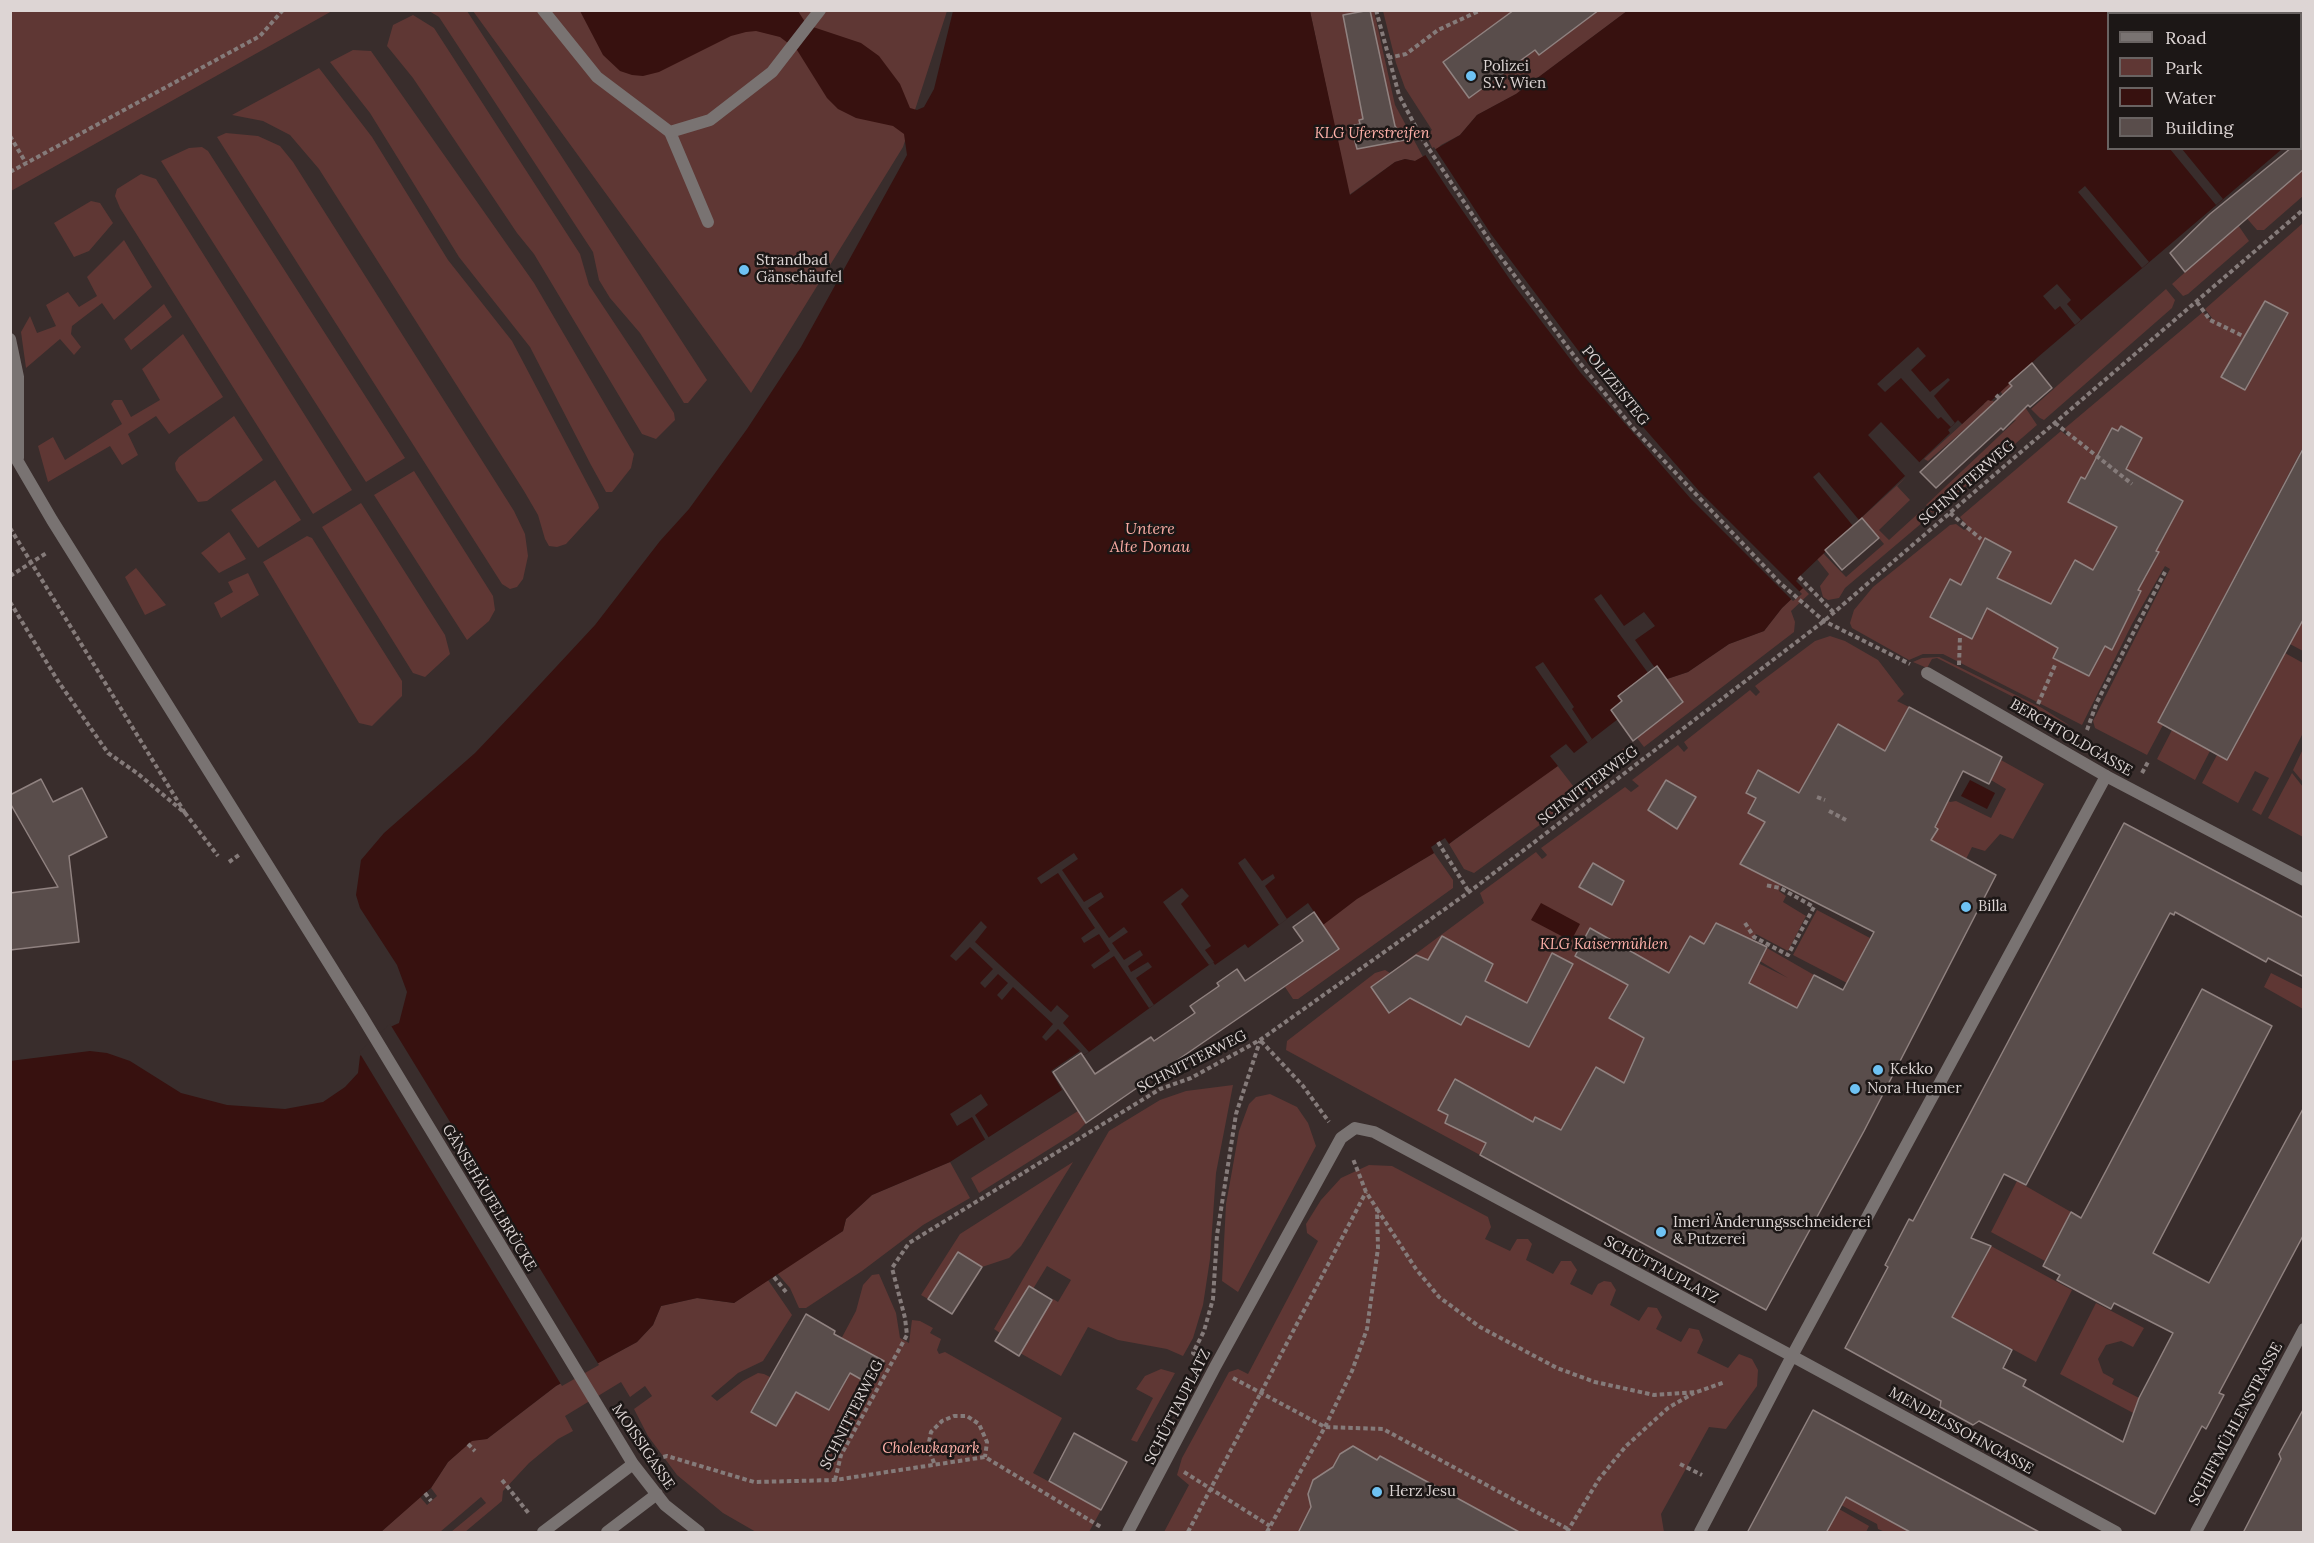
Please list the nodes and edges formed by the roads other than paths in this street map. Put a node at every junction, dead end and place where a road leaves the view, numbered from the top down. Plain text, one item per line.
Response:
1 (543, 10) edge
2 (820, 11) edge
3 (670, 132) junction
4 (708, 222) dead end
5 (10, 339) edge
6 (10, 448) edge
7 (18, 459) junction
8 (1927, 673) road end
9 (2106, 776) junction
10 (2304, 880) edge
11 (2304, 1329) edge
12 (1792, 1356) junction
13 (593, 1399) joint
14 (633, 1464) junction
15 (657, 1494) junction
16 (544, 1532) edge
17 (606, 1533) edge
18 (699, 1533) edge
19 (1128, 1533) edge
20 (1700, 1533) edge
21 (2116, 1533) edge
22 (2196, 1533) edge

1 - 3 street
2 - 3 street
3 - 4 street
5 - 7 street
6 - 7 street, GÄNSEHÄUFELBRÜCKE
7 - 13 street, GÄNSEHÄUFELBRÜCKE
8 - 9 street, BERCHTOLDGASSE
9 - 10 street, BERCHTOLDGASSE
9 - 12 street
11 - 22 street, SCHIFFMÜHLENSTRASSE
12 - 19 street, SCHÜTTAUPLATZ
12 - 20 street
12 - 21 street, MENDELSSOHNGASSE
13 - 14 street, MOISSIGASSE
14 - 15 street, MOISSIGASSE
14 - 16 street
15 - 17 street
15 - 18 street, MOISSIGASSE

